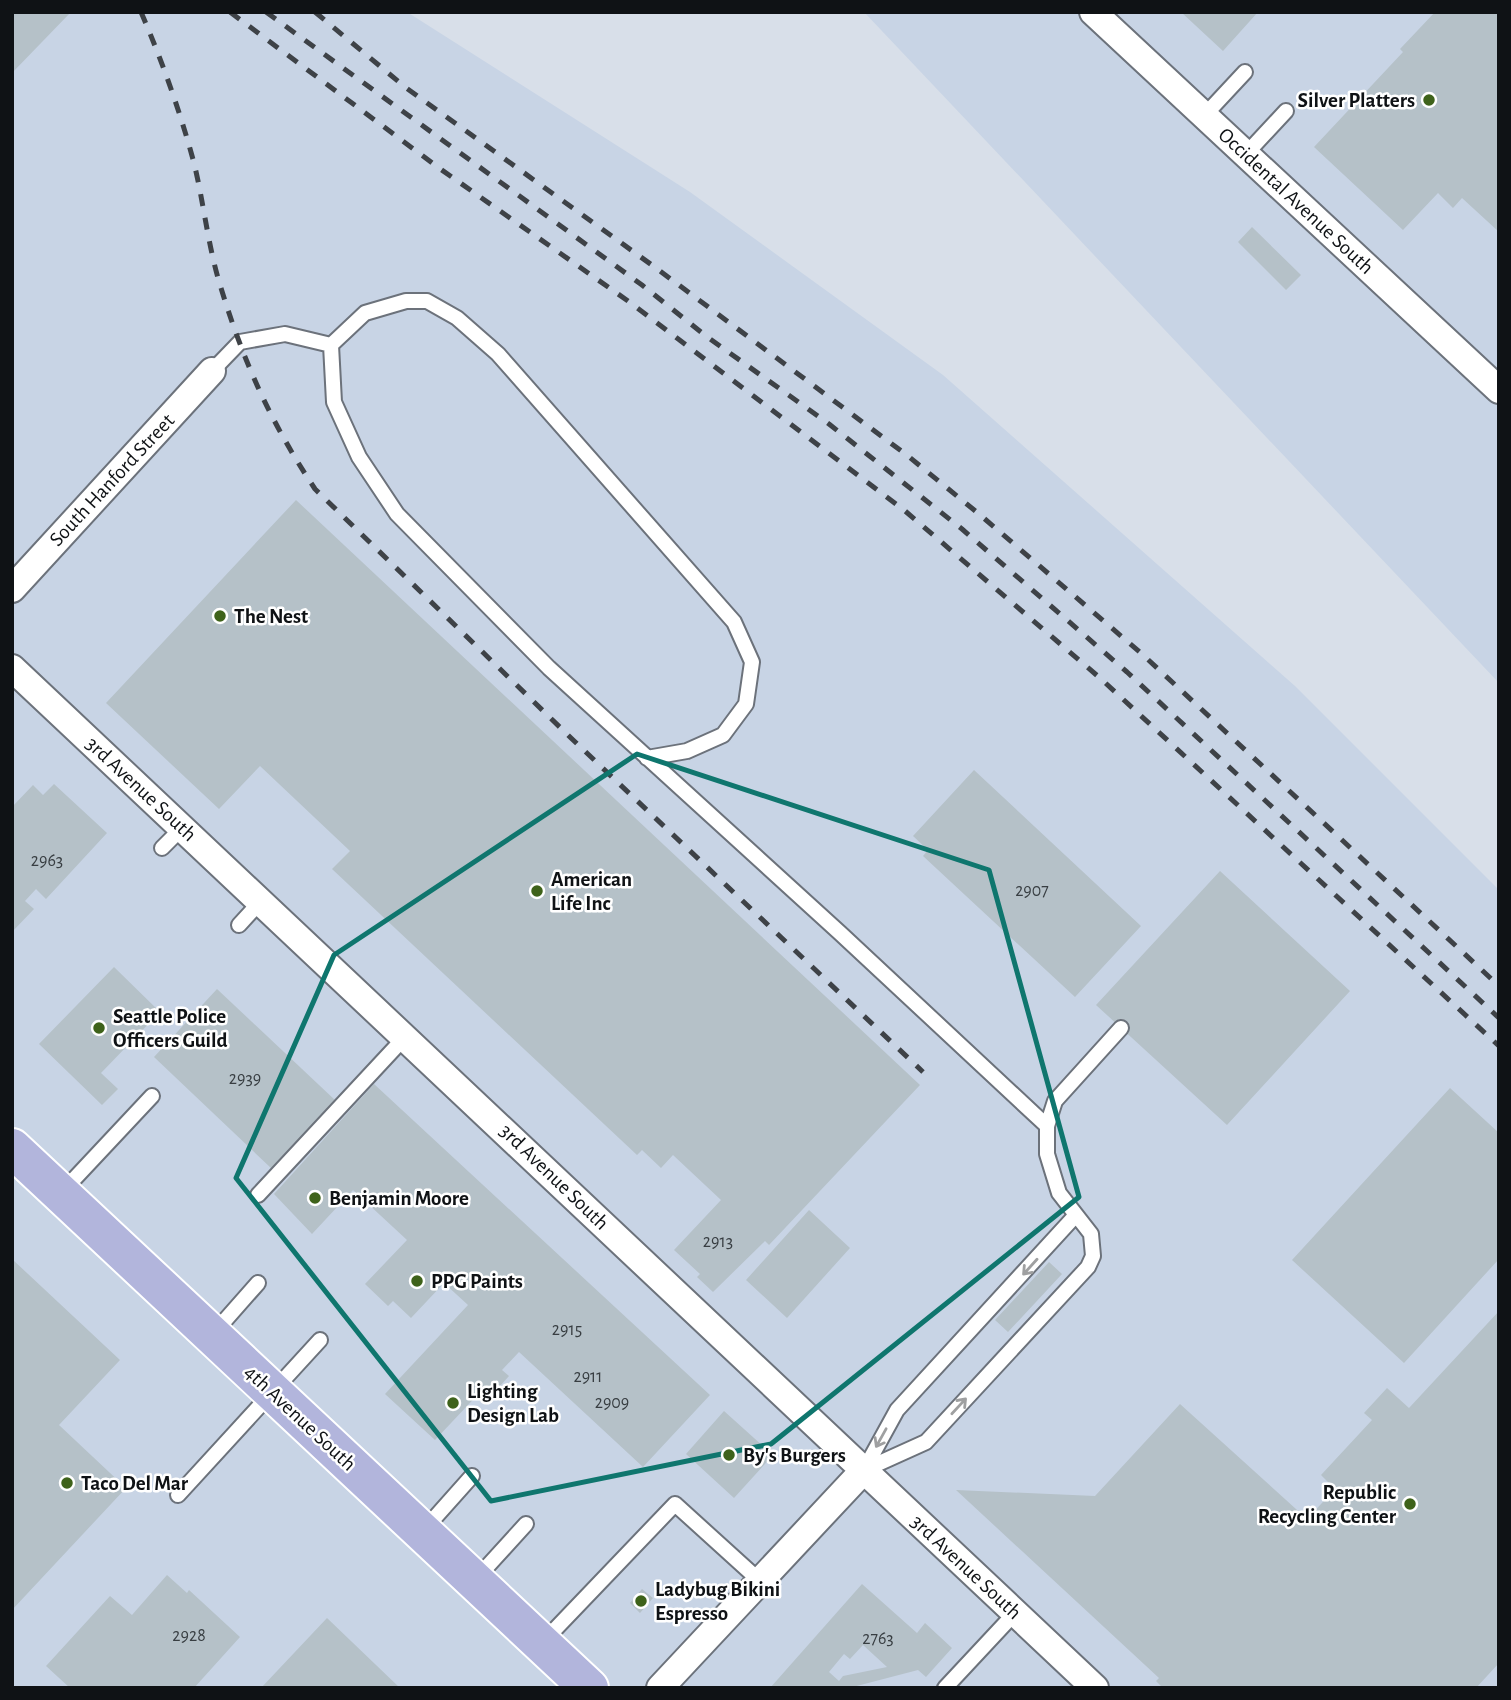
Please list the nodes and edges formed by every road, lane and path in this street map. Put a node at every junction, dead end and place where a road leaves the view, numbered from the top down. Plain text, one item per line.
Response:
1 (1093, 12) edge
2 (1245, 72) dead end
3 (1286, 111) dead end
4 (1205, 116) junction
5 (1245, 154) junction
6 (331, 345) junction
7 (212, 371) joint
8 (1499, 390) edge
9 (12, 589) edge
10 (12, 668) edge
11 (648, 758) junction
12 (182, 828) junction
13 (162, 848) dead end
14 (261, 901) junction
15 (239, 925) dead end
16 (1121, 1028) dead end
17 (406, 1036) junction
18 (152, 1096) dead end
19 (1047, 1126) junction
20 (12, 1148) edge
21 (61, 1193) junction
22 (258, 1195) dead end
23 (1075, 1216) junction
24 (258, 1283) dead end
25 (212, 1335) junction
26 (320, 1340) dead end
27 (273, 1392) junction
28 (864, 1470) junction
29 (472, 1476) dead end
30 (178, 1495) dead end
31 (526, 1524) dead end
32 (422, 1532) junction
33 (475, 1581) junction
34 (760, 1581) junction
35 (1015, 1613) junction
36 (541, 1644) junction
37 (589, 1688) edge
38 (660, 1688) edge
39 (945, 1688) edge
40 (1095, 1688) edge

1 - 4 street, Occidental Avenue South
2 - 4 lane
3 - 5 lane
4 - 5 street, Occidental Avenue South
5 - 8 street, Occidental Avenue South
6 - 7 lane
6 - 11 lane
6 - 11 lane
7 - 9 street, South Hanford Street
10 - 12 street, 3rd Avenue South
11 - 19 lane
12 - 13 lane
12 - 14 street, 3rd Avenue South
14 - 15 lane
14 - 17 street, 3rd Avenue South
16 - 19 lane
17 - 22 lane
17 - 28 street, 3rd Avenue South
18 - 21 lane
19 - 23 lane
20 - 21 main road, 4th Avenue South
21 - 25 main road, 4th Avenue South
23 -> 28 lane
28 -> 23 lane
24 - 25 lane
25 - 27 main road, 4th Avenue South
26 - 27 lane
27 - 30 lane
27 - 32 main road, 4th Avenue South
28 - 34 street
28 - 35 street, 3rd Avenue South
29 - 32 lane
31 - 33 lane
32 - 33 main road, 4th Avenue South
33 - 36 main road, 4th Avenue South
34 - 36 lane
34 - 38 street
35 - 39 lane
35 - 40 street, 3rd Avenue South
36 - 37 main road, 4th Avenue South

